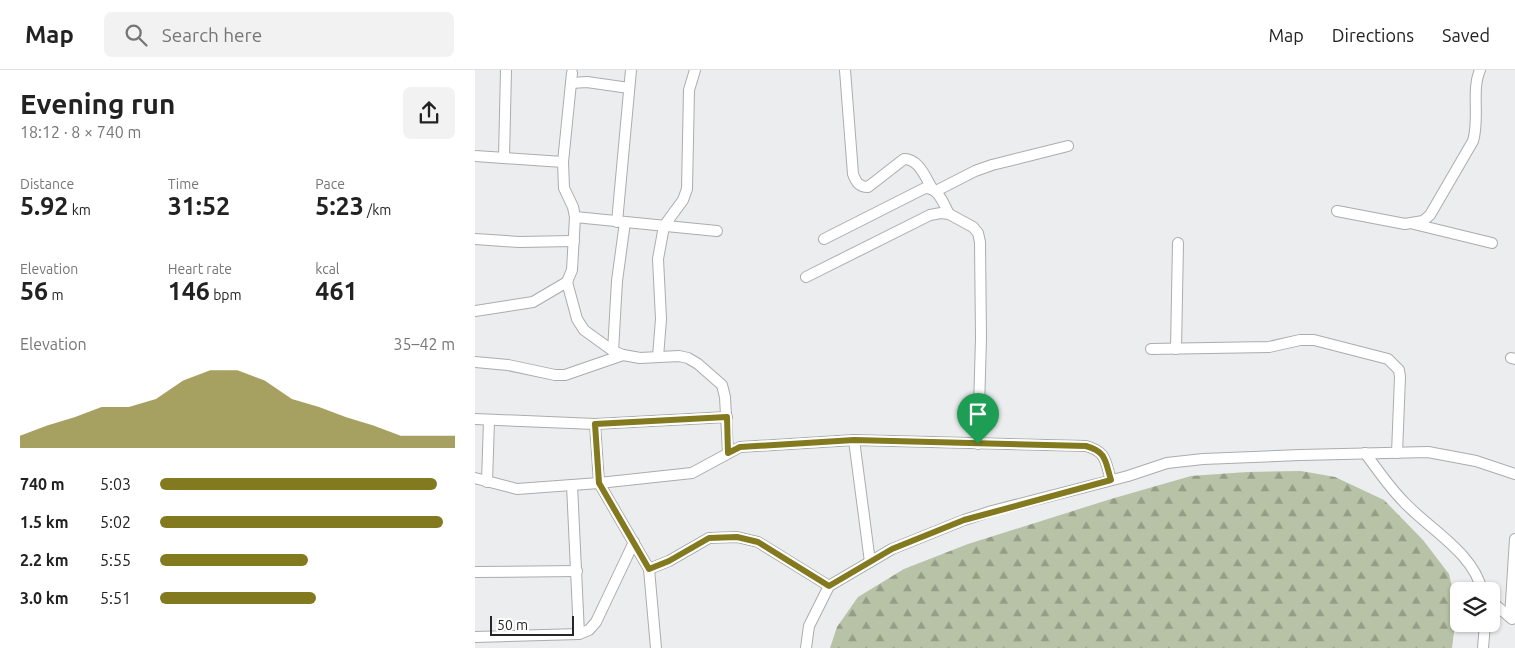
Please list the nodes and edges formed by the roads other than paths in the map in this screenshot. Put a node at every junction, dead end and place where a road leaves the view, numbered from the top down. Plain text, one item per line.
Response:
1 (506, 70) edge
2 (631, 70) edge
3 (695, 70) edge
4 (845, 70) edge
5 (1480, 70) edge
6 (629, 88) junction
7 (1069, 146) dead end
8 (475, 156) edge
9 (504, 158) junction
10 (563, 162) junction
11 (934, 190) junction
12 (1337, 211) dead end
13 (949, 214) junction
14 (575, 217) junction
15 (621, 222) junction
16 (1414, 224) junction
17 (664, 226) junction
18 (717, 231) dead end
19 (475, 239) edge
20 (824, 239) dead end
21 (574, 241) junction
22 (1178, 243) dead end
23 (1493, 243) dead end
24 (806, 277) dead end
25 (567, 282) junction
26 (475, 311) edge
27 (1151, 349) dead end
28 (1176, 349) junction
29 (613, 351) junction
30 (623, 355) junction
31 (658, 357) junction
32 (475, 362) edge
33 (727, 417) junction
34 (475, 419) edge
35 (489, 421) junction
36 (595, 424) junction
37 (854, 440) junction
38 (978, 444) junction
39 (728, 453) junction
40 (1397, 453) junction
41 (1365, 454) junction
42 (1515, 474) edge
43 (475, 478) edge
44 (1111, 480) junction
45 (487, 482) junction
46 (599, 483) junction
47 (571, 485) junction
48 (1515, 539) edge
49 (634, 542) junction
50 (870, 562) junction
51 (649, 569) junction
52 (577, 570) junction
53 (475, 572) edge
54 (1478, 582) edge
55 (829, 586) junction
56 (1500, 609) edge
57 (1512, 619) edge
58 (1484, 632) edge
59 (579, 634) junction
60 (475, 637) edge
61 (656, 648) edge
62 (806, 648) edge
63 (1483, 648) edge

1 - 9 street
2 - 6 street
3 - 17 street
4 - 11 street
5 - 16 street
6 - 10 street
6 - 15 street
7 - 11 street
8 - 9 street
9 - 10 street
10 - 14 street
11 - 13 street
11 - 20 street
12 - 16 street
13 - 24 street
13 - 38 street
14 - 15 street
14 - 21 street
15 - 17 street
15 - 29 street
16 - 23 street
17 - 18 street
17 - 31 street
19 - 21 street
21 - 25 street
22 - 28 street
25 - 26 street
25 - 29 street
27 - 28 street
28 - 40 street
29 - 30 street
30 - 31 street
30 - 32 street
31 - 33 street
33 - 36 street
33 - 39 street
34 - 35 street
35 - 36 street
35 - 45 street
36 - 46 street
37 - 38 street
37 - 39 street
37 - 50 street
38 - 44 street
39 - 46 street
40 - 41 street
40 - 42 street
41 - 44 street
41 - 54 street
43 - 45 street
44 - 50 street
45 - 47 street
46 - 47 street
46 - 49 street
47 - 52 street
48 - 57 street
49 - 51 street
49 - 59 street
50 - 55 street
51 - 55 street
51 - 61 street
52 - 53 street
52 - 59 street
55 - 62 street
56 - 57 street
58 - 63 street
59 - 60 street

